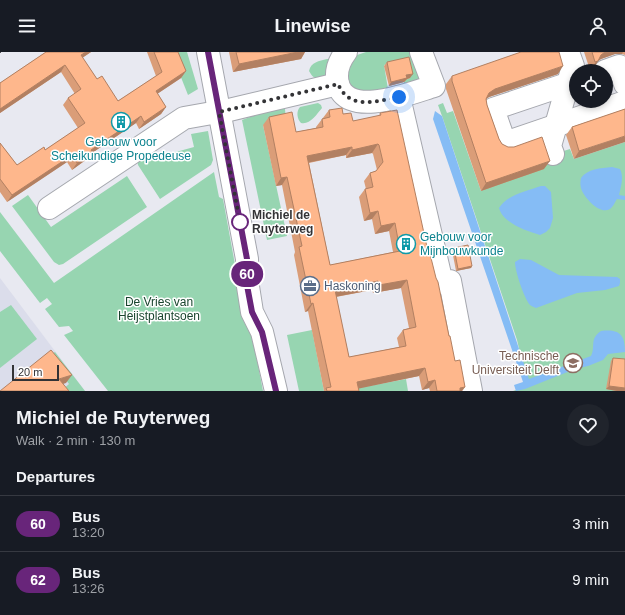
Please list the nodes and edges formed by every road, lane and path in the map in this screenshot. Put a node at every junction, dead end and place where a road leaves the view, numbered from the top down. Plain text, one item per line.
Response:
1 (208, 52) edge
2 (346, 52) edge
3 (421, 52) edge
4 (568, 52) edge
5 (571, 64) edge
6 (613, 68) edge
7 (569, 83) edge
8 (338, 84) junction
9 (625, 84) edge
10 (569, 90) edge
11 (399, 97) junction
12 (625, 102) edge
13 (219, 112) junction
14 (556, 126) junction
15 (553, 154) dead end
16 (49, 208) dead end
17 (276, 391) edge
18 (471, 391) edge

1 - 13 street
2 - 8 street
3 - 11 street
4 - 5 street
6 - 9 street
7 - 14 street
8 - 11 street
8 - 13 street
10 - 14 street
11 - 18 street
12 - 14 street
13 - 16 street
13 - 17 street
14 - 15 street

